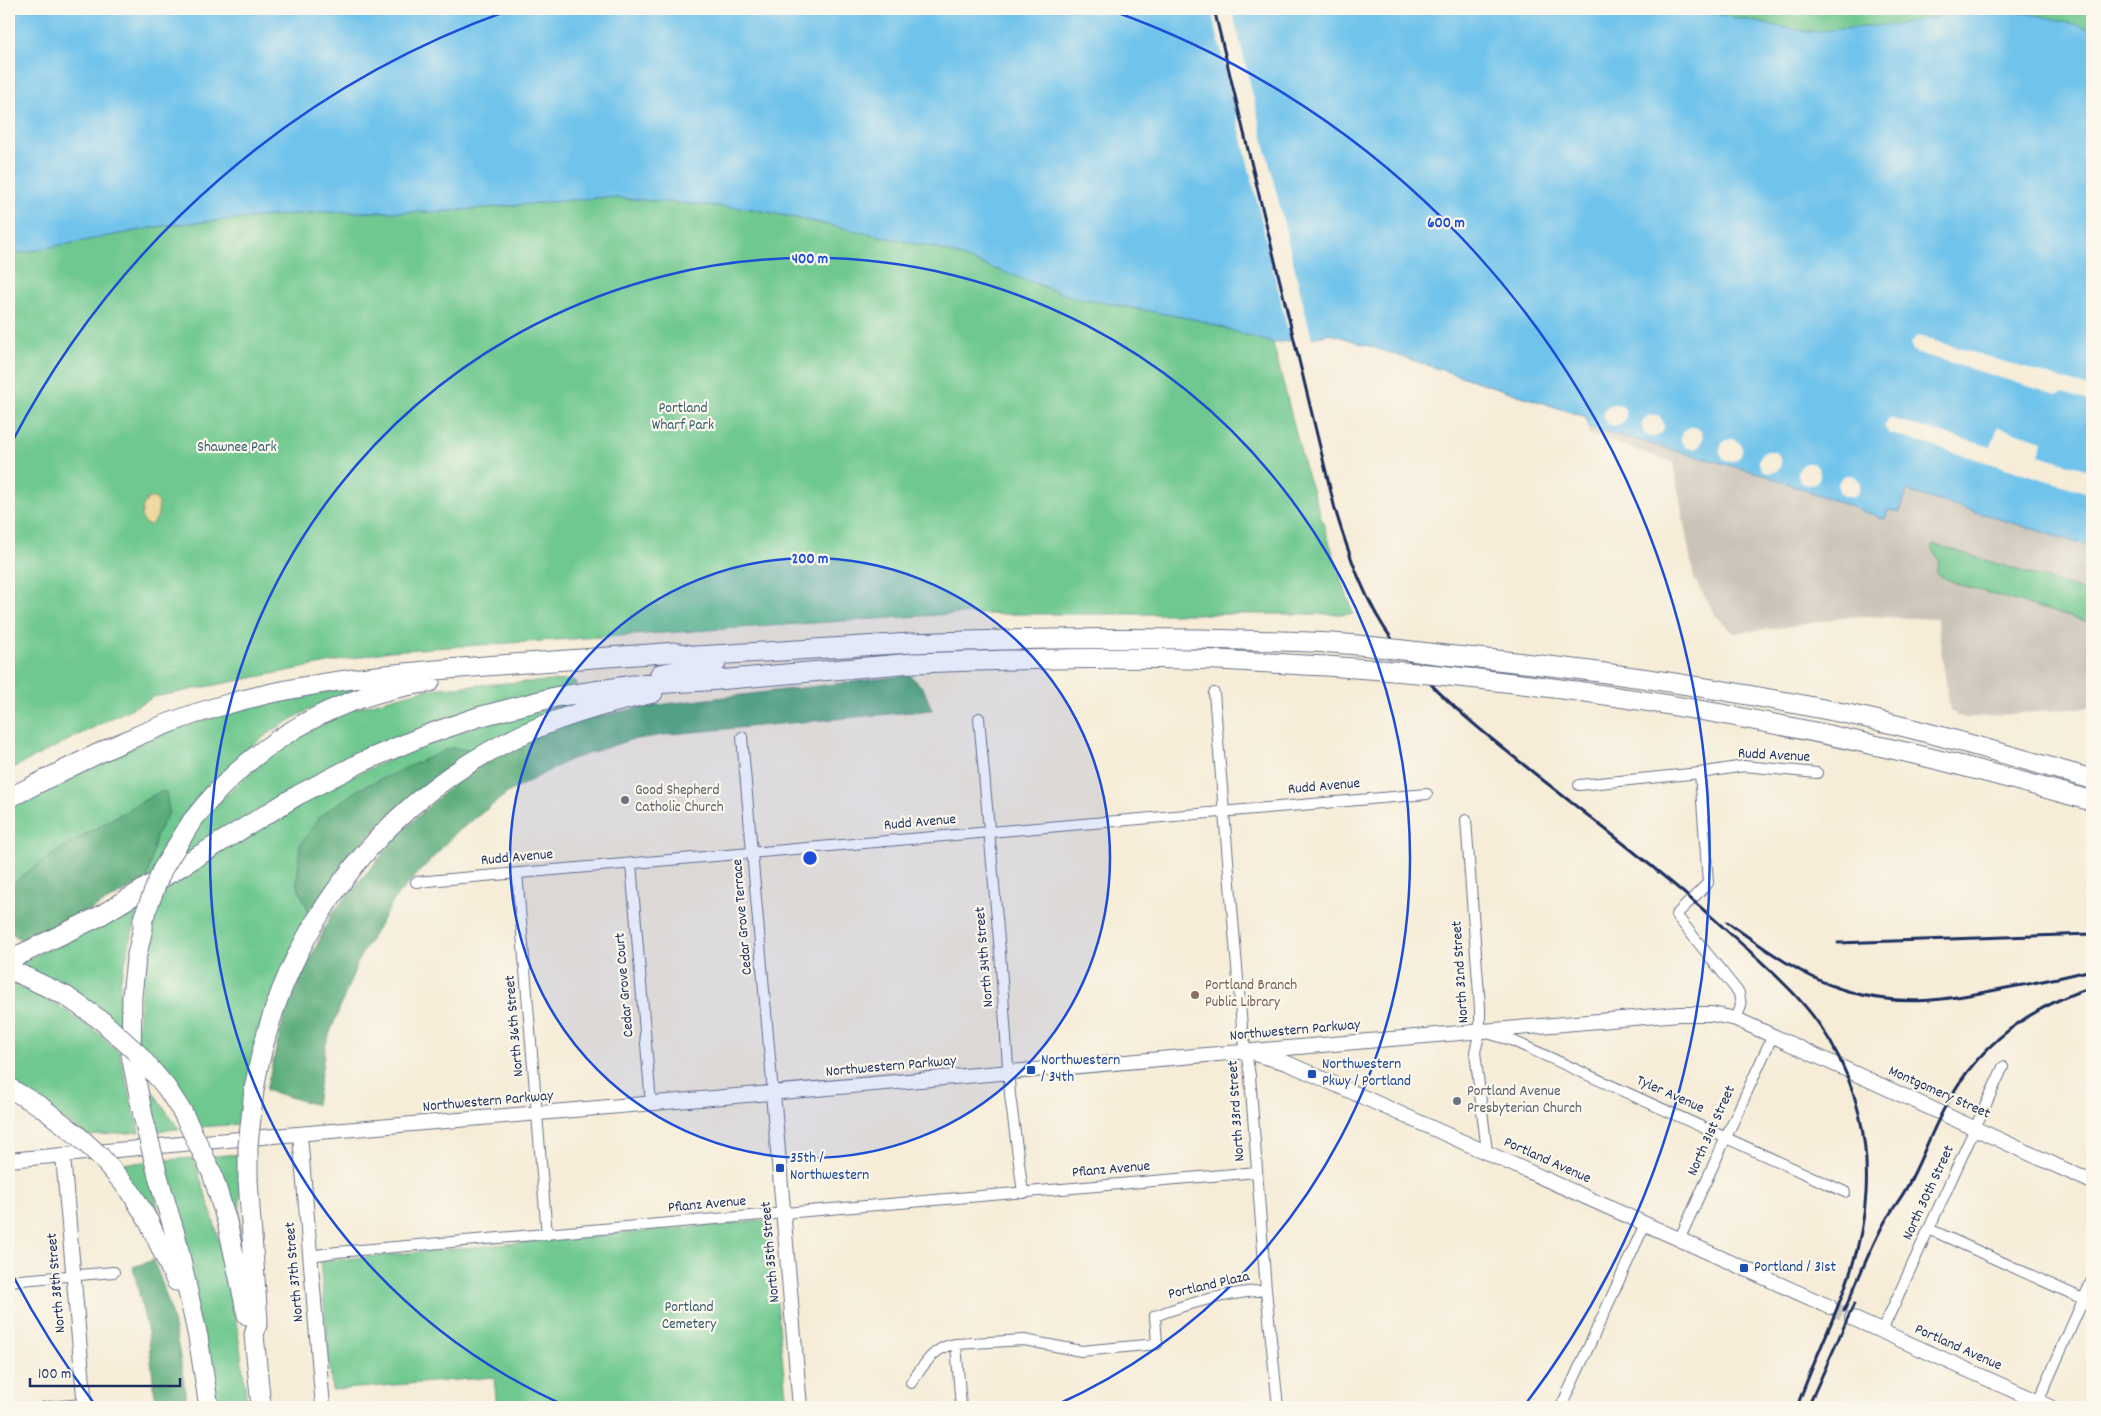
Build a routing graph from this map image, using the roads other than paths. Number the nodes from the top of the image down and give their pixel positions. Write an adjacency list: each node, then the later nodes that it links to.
1 (781, 650): 2 (highway); 9 (highway, bridge); 21 (highway)
2 (697, 656): 12 (highway); 54 (highway, bridge)
3 (706, 681): 13 (highway, bridge); 21 (highway); 58 (highway, bridge)
4 (1214, 694): 14 (street, North 33rd Street)
5 (980, 718): 16 (street, North 34th Street)
6 (742, 738): 17 (street, Cedar Grove Terrace)
7 (1700, 773): 8 (street, Rudd Avenue); 10 (street, Rudd Avenue); 22 (street)
8 (1818, 773)
9 (2092, 779)
10 (1579, 785)
11 (1427, 794): 14 (street, Rudd Avenue)
12 (9, 798)
13 (2092, 801)
14 (1224, 811): 16 (street, Rudd Avenue); 25 (street, North 33rd Street)
15 (1466, 820): 23 (street, North 32nd Street)
16 (990, 832): 17 (street, Rudd Avenue); 27 (street, North 34th Street)
17 (752, 852): 18 (street, Rudd Avenue); 29 (street, Cedar Grove Terrace)
18 (630, 864): 19 (street, Rudd Avenue); 30 (street, Cedar Grove Court)
19 (518, 873): 20 (street, Rudd Avenue); 31 (street, North 36th Street)
20 (416, 882)
21 (10, 963): 58 (highway, bridge)
22 (1736, 1019): 23 (street, Northwestern Parkway); 24 (street, Northwestern Parkway)
23 (1480, 1031): 25 (street, Northwestern Parkway); 34 (street, Tyler Avenue); 35 (street, North 32nd Street)
24 (1772, 1035): 32 (street, Montgomery Street); 34 (street, North 31st Street)
25 (1248, 1052): 27 (street, Northwestern Parkway); 35 (street, Portland Avenue); 38 (street, North 33rd Street)
26 (2003, 1067): 32 (street, North 30th Street)
27 (1008, 1072): 29 (street, Northwestern Parkway); 41 (street, North 34th Street)
28 (9, 1088): 54 (highway, bridge)
29 (773, 1093): 30 (street, Northwestern Parkway); 42 (street, North 35th Street)
30 (651, 1104): 31 (street, Northwestern Parkway)
31 (538, 1114): 33 (street, Northwestern Parkway); 45 (street, North 36th Street)
32 (1975, 1128): 39 (street, Montgomery Street); 44 (street, North 30th Street)
33 (300, 1135): 36 (street, Northwestern Parkway); 47 (street, North 37th Street)
34 (1725, 1136): 40 (street, Tyler Avenue); 46 (street, North 31st Street)
35 (1487, 1152): 43 (street, Portland Avenue)
36 (63, 1156): 37 (street, Northwestern Parkway); 49 (street, North 38th Street)
37 (9, 1160)
38 (1257, 1172): 41 (street, Pflanz Avenue); 52 (street, North 33rd Street)
39 (2092, 1182)
40 (1845, 1192)
41 (1023, 1193): 42 (street, Pflanz Avenue)
42 (784, 1213): 45 (street, Pflanz Avenue); 67 (street, North 35th Street)
43 (1645, 1224): 46 (street, Portland Avenue); 70 (street)
44 (1929, 1229): 53 (street); 57 (street, North 30th Street)
45 (547, 1235): 47 (street, Pflanz Avenue)
46 (1679, 1240): 55 (street, Portland Avenue)
47 (310, 1256): 66 (street, North 37th Street)
48 (114, 1272): 49 (street)
49 (73, 1276): 51 (street); 62 (street, North 38th Street)
50 (2092, 1280): 53 (street)
51 (9, 1282)
52 (1266, 1290): 59 (street, Portland Plaza); 69 (street, North 33rd Street)
53 (2088, 1302): 61 (street)
54 (190, 1306): 64 (highway)
55 (1830, 1307)
56 (1852, 1318): 57 (street, Portland Avenue)
57 (1882, 1331): 61 (street, Portland Avenue)
58 (254, 1335): 65 (highway)
59 (956, 1344): 60 (street); 68 (street)
60 (910, 1383)
61 (2044, 1405)
62 (85, 1406): 63 (street)
63 (45, 1407)
64 (209, 1407)
65 (260, 1407)
66 (324, 1407)
67 (800, 1407)
68 (962, 1407)
69 (1278, 1407)
70 (1561, 1407)

